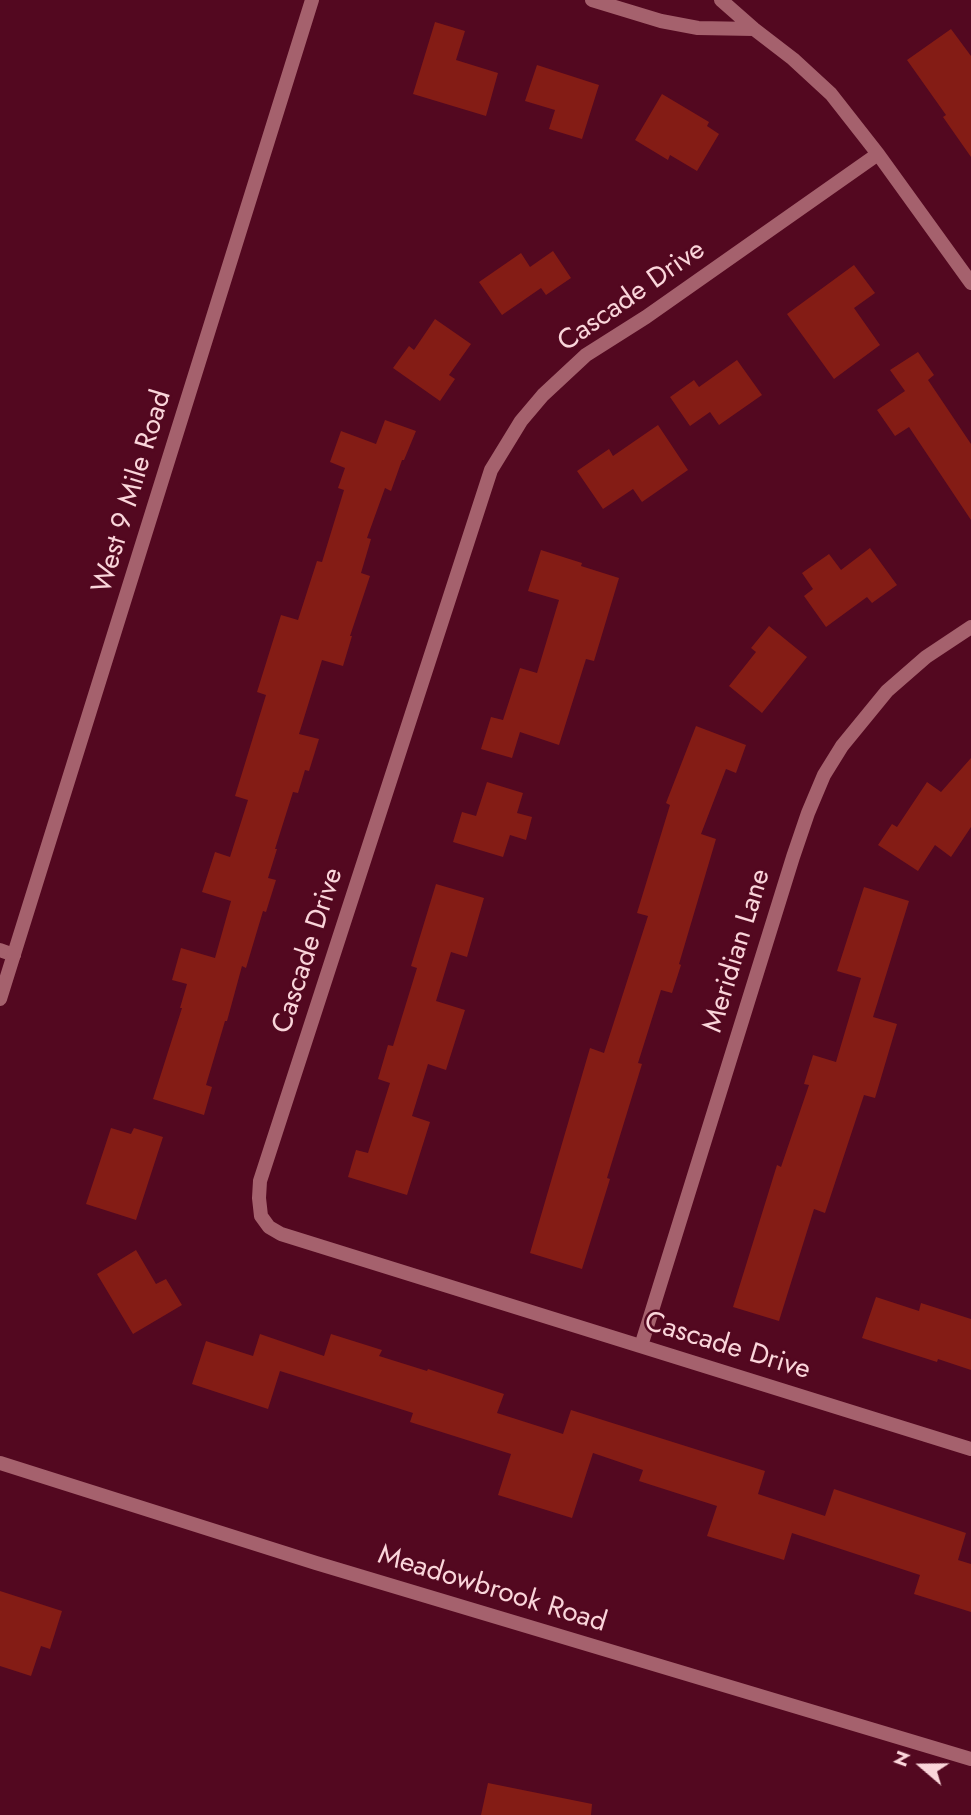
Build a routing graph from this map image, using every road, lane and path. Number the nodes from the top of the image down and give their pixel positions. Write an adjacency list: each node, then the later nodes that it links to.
1 (312, 0): 8 (street, West 9 Mile Road)
2 (592, 0): 4 (street)
3 (722, 0): 4 (street)
4 (754, 29): 5 (street)
5 (878, 154): 6 (street); 10 (street, Cascade Drive)
6 (971, 282)
7 (971, 627): 10 (street, Meridian Lane)
8 (7, 953): 9 (street, West 9 Mile Road)
9 (0, 999)
10 (641, 1346): 11 (street, Cascade Drive)
11 (971, 1449)
12 (0, 1463): 13 (street, Meadowbrook Road)
13 (971, 1759)

